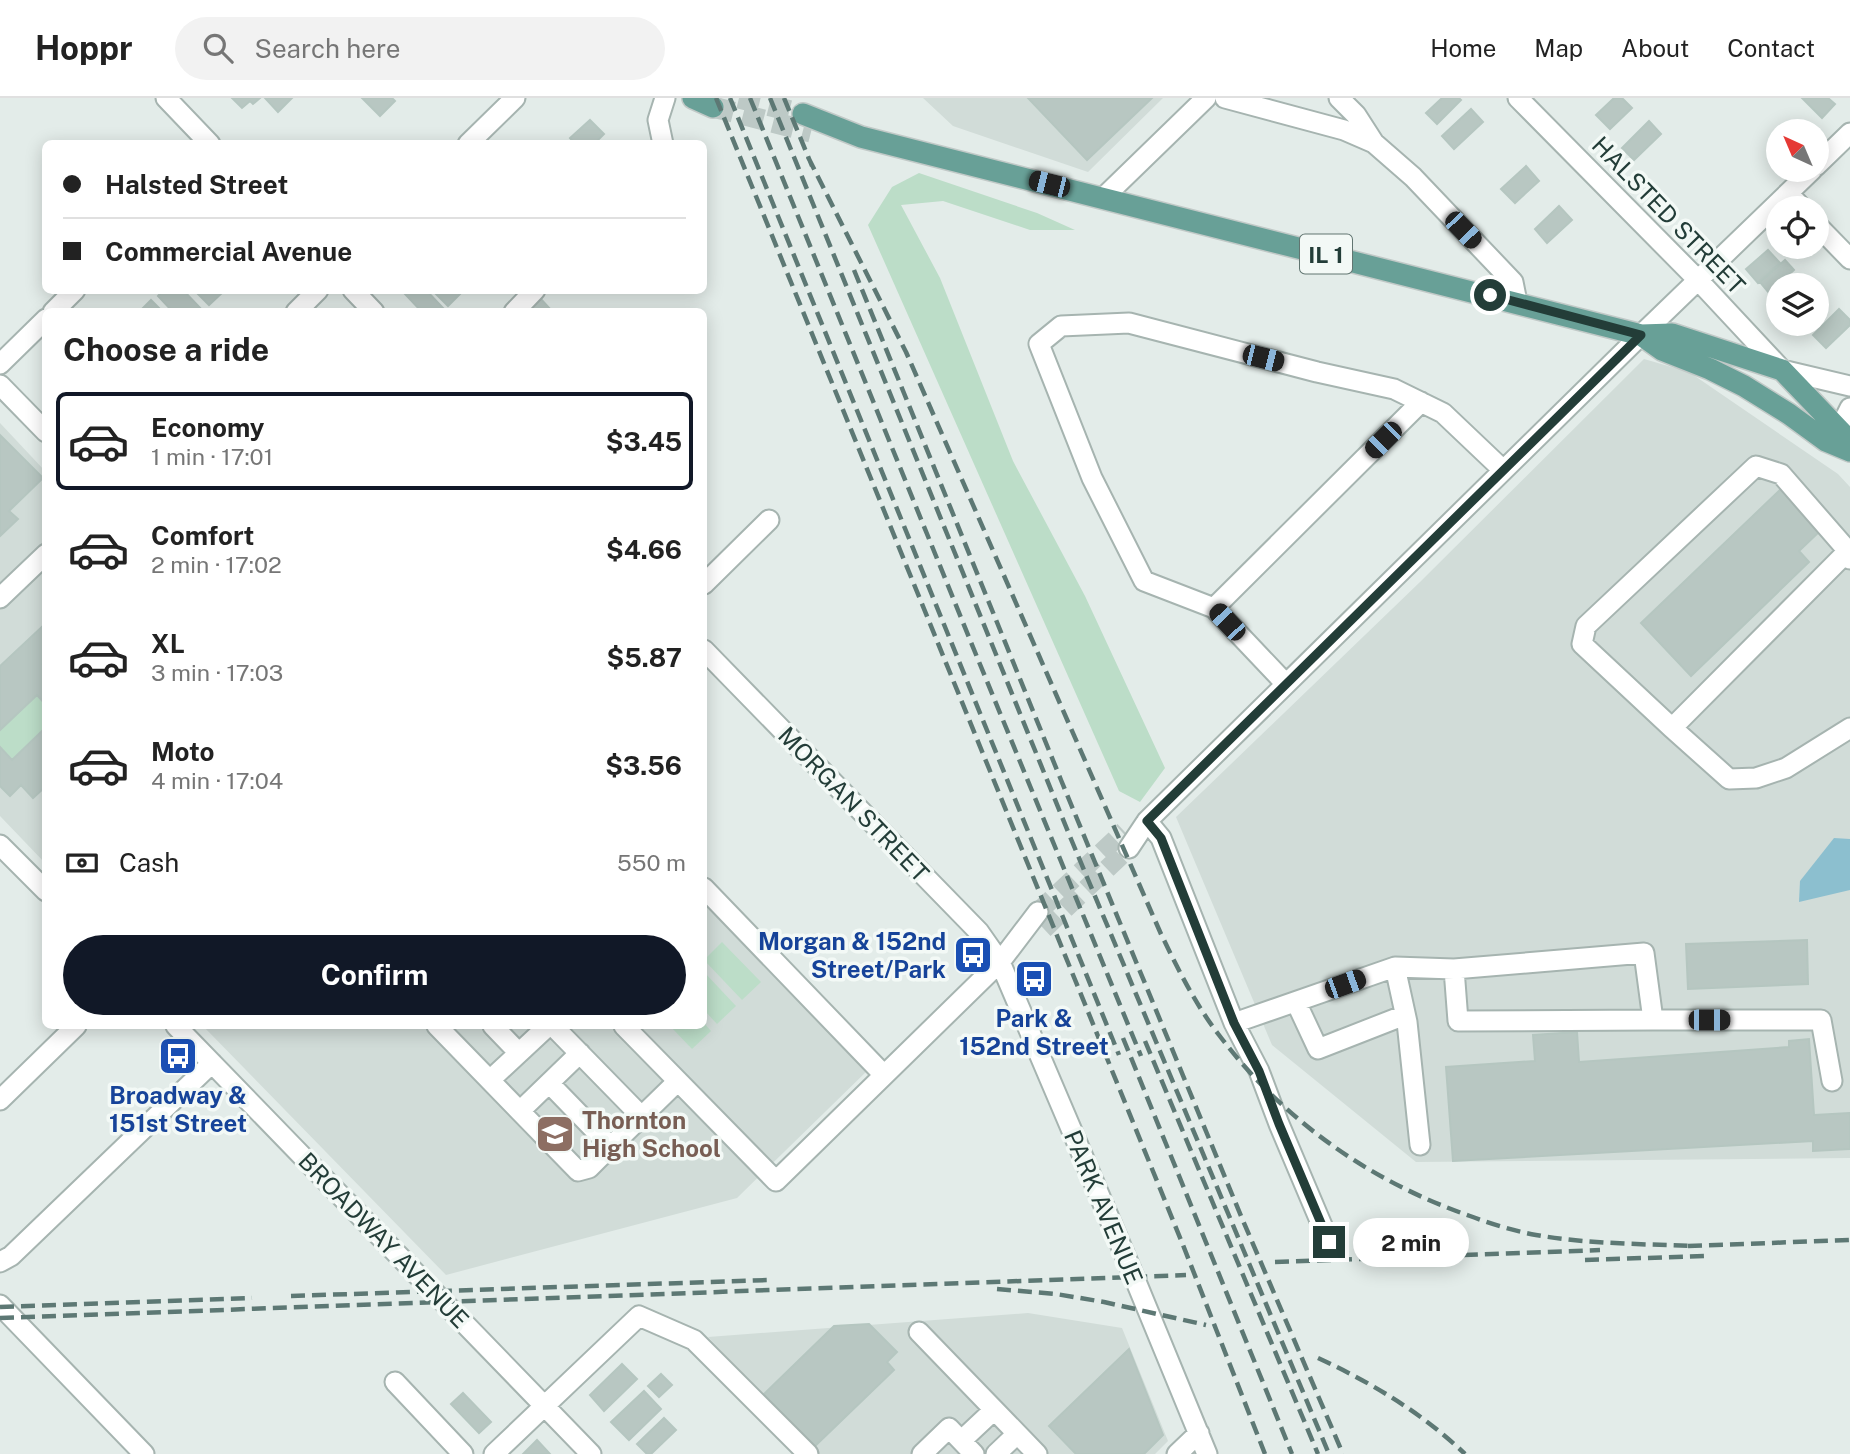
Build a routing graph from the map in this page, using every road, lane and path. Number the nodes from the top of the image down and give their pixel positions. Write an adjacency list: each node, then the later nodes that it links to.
1 (166, 98): 12 (street)
2 (515, 98): 13 (street)
3 (665, 98): 14 (street)
4 (693, 98): 9 (main road)
5 (1206, 98): 20 (street)
6 (1226, 98): 15 (street)
7 (1339, 98): 15 (street)
8 (1518, 98): 23 (street, HALSTED STREET)
9 (713, 107)
10 (807, 123): 20 (main road, HALSTED STREET / IL 1)
11 (1850, 133): 16 (street)
12 (206, 140)
13 (472, 140)
14 (662, 140)
15 (1374, 143): 28 (street)
16 (1829, 153)
17 (1799, 182): 18 (street)
18 (1788, 193): 19 (street); 23 (street)
19 (1791, 196)
20 (1103, 198): 28 (main road, HALSTED STREET / IL 1)
21 (1829, 237): 22 (street)
22 (1850, 259)
23 (1698, 280): 34 (street); 36 (street, HALSTED STREET)
24 (71, 294): 29 (street)
25 (314, 294): 30 (street)
26 (357, 294): 31 (street)
27 (531, 294): 32 (street)
28 (1517, 302): 34 (main road, HALSTED STREET / IL 1)
29 (57, 308)
30 (300, 308)
31 (370, 308)
32 (518, 308)
33 (42, 323): 35 (street)
34 (1641, 335): 36 (main road, HALSTED STREET / IL 1); 42 (main road, HALSTED STREET / IL 1); 43 (street)
35 (0, 364)
36 (1782, 370): 38 (street); 42 (main road, HALSTED STREET / IL 1)
37 (0, 385): 41 (street)
38 (1850, 386)
39 (1421, 402): 43 (street); 49 (street); 49 (street)
40 (1850, 408): 42 (street)
41 (42, 428)
42 (1849, 447)
43 (1503, 470): 51 (street)
44 (769, 520): 47 (street)
45 (1849, 555): 52 (street); 52 (street)
46 (42, 558): 48 (street)
47 (707, 581)
48 (0, 598)
49 (1214, 608): 51 (street)
50 (707, 653): 60 (street, MORGAN STREET)
51 (1286, 684): 54 (street)
52 (1672, 728): 53 (street)
53 (1850, 728)
54 (1147, 821): 55 (street); 66 (street)
55 (1127, 839)
56 (0, 845): 57 (street)
57 (42, 887)
58 (707, 891): 77 (street)
59 (1041, 921): 60 (street)
60 (1000, 962): 77 (street); 94 (street, PARK AVENUE)
61 (1395, 967): 62 (street); 63 (street); 64 (street)
62 (1454, 969): 65 (street); 65 (street)
63 (1296, 1002): 64 (street); 66 (street)
64 (1405, 1016): 85 (street)
65 (1653, 1020): 80 (street)
66 (1234, 1023): 87 (street)
67 (73, 1029): 82 (street)
68 (179, 1029): 76 (street, BROADWAY AVENUE)
69 (440, 1029): 78 (street)
70 (496, 1029): 74 (street)
71 (547, 1029): 74 (street)
72 (553, 1029): 75 (street)
73 (627, 1029): 79 (street)
74 (519, 1053): 78 (street)
75 (580, 1053): 81 (street); 84 (street)
76 (212, 1063): 88 (street); 92 (street, BROADWAY AVENUE)
77 (884, 1075): 79 (street)
78 (490, 1080): 83 (street)
79 (678, 1081): 84 (street)
80 (1832, 1081)
81 (549, 1083): 83 (street); 86 (street)
82 (4, 1088)
83 (520, 1111): 86 (street)
84 (642, 1117): 86 (street)
85 (1420, 1145)
86 (611, 1147)
87 (1329, 1242)
88 (0, 1262)
89 (0, 1305): 97 (street)
90 (919, 1332): 93 (street)
91 (395, 1382): 98 (street)
92 (544, 1405): 99 (street); 100 (street, BROADWAY AVENUE); 101 (street)
93 (994, 1410): 95 (street); 96 (street)
94 (1199, 1433): 105 (street); 106 (street, PARK AVENUE)
95 (1017, 1434): 103 (street); 104 (street)
96 (968, 1447): 102 (street)
97 (144, 1454)
98 (463, 1454)
99 (494, 1454)
100 (592, 1454)
101 (808, 1454)
102 (922, 1454)
103 (996, 1454)
104 (1037, 1454)
105 (1177, 1454)
106 (1207, 1454)

